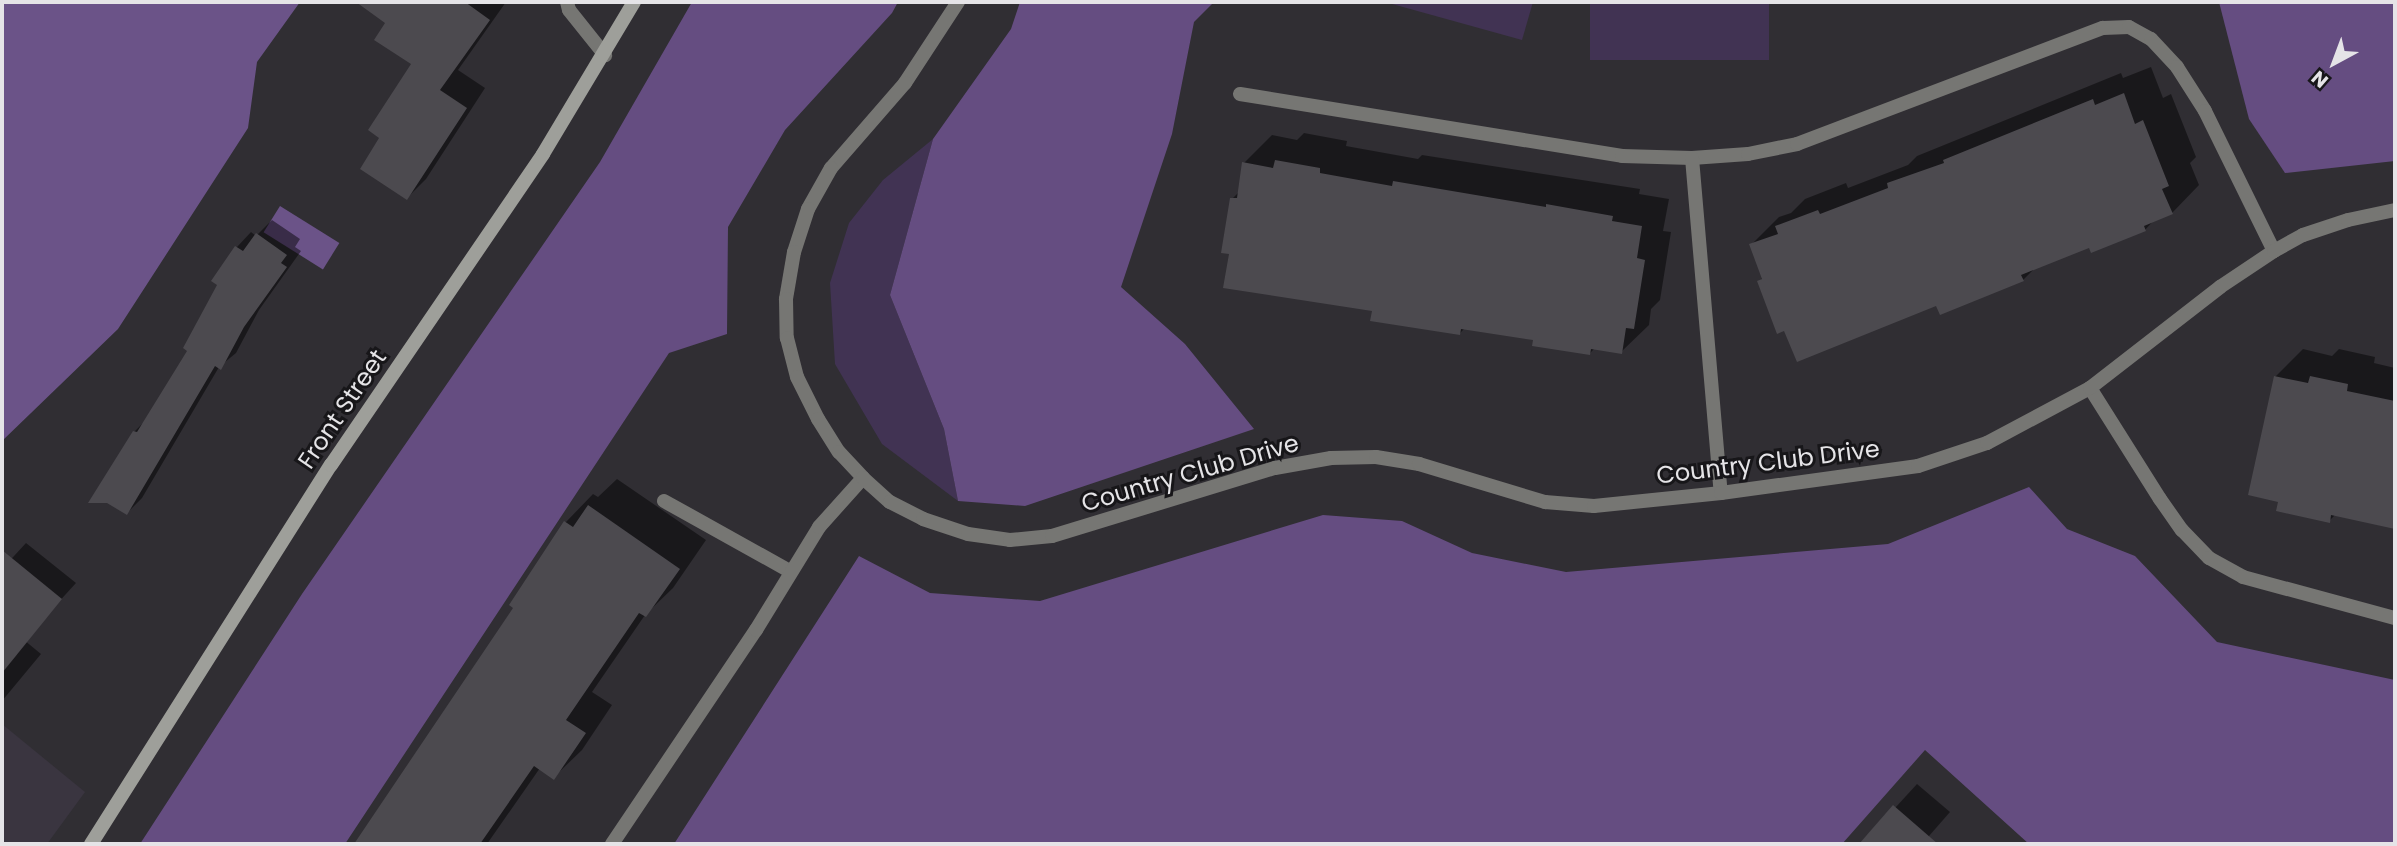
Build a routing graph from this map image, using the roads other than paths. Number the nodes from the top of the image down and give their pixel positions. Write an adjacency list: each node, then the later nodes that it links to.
1 (567, 2): 4 (street)
2 (634, 2): 4 (main road, Front Street)
3 (958, 2): 10 (street, Country Club Drive)
4 (605, 55): 15 (main road, Front Street)
5 (1240, 94): 6 (street)
6 (1692, 158): 8 (street); 11 (street)
7 (2395, 210): 8 (street, Country Club Drive)
8 (2274, 251): 9 (street, Country Club Drive)
9 (2090, 388): 11 (street, Country Club Drive); 14 (street)
10 (863, 478): 11 (street, Country Club Drive); 13 (street)
11 (1721, 493)
12 (664, 501): 13 (street)
13 (790, 571): 16 (street)
14 (2395, 618)
15 (91, 844)
16 (612, 844)

